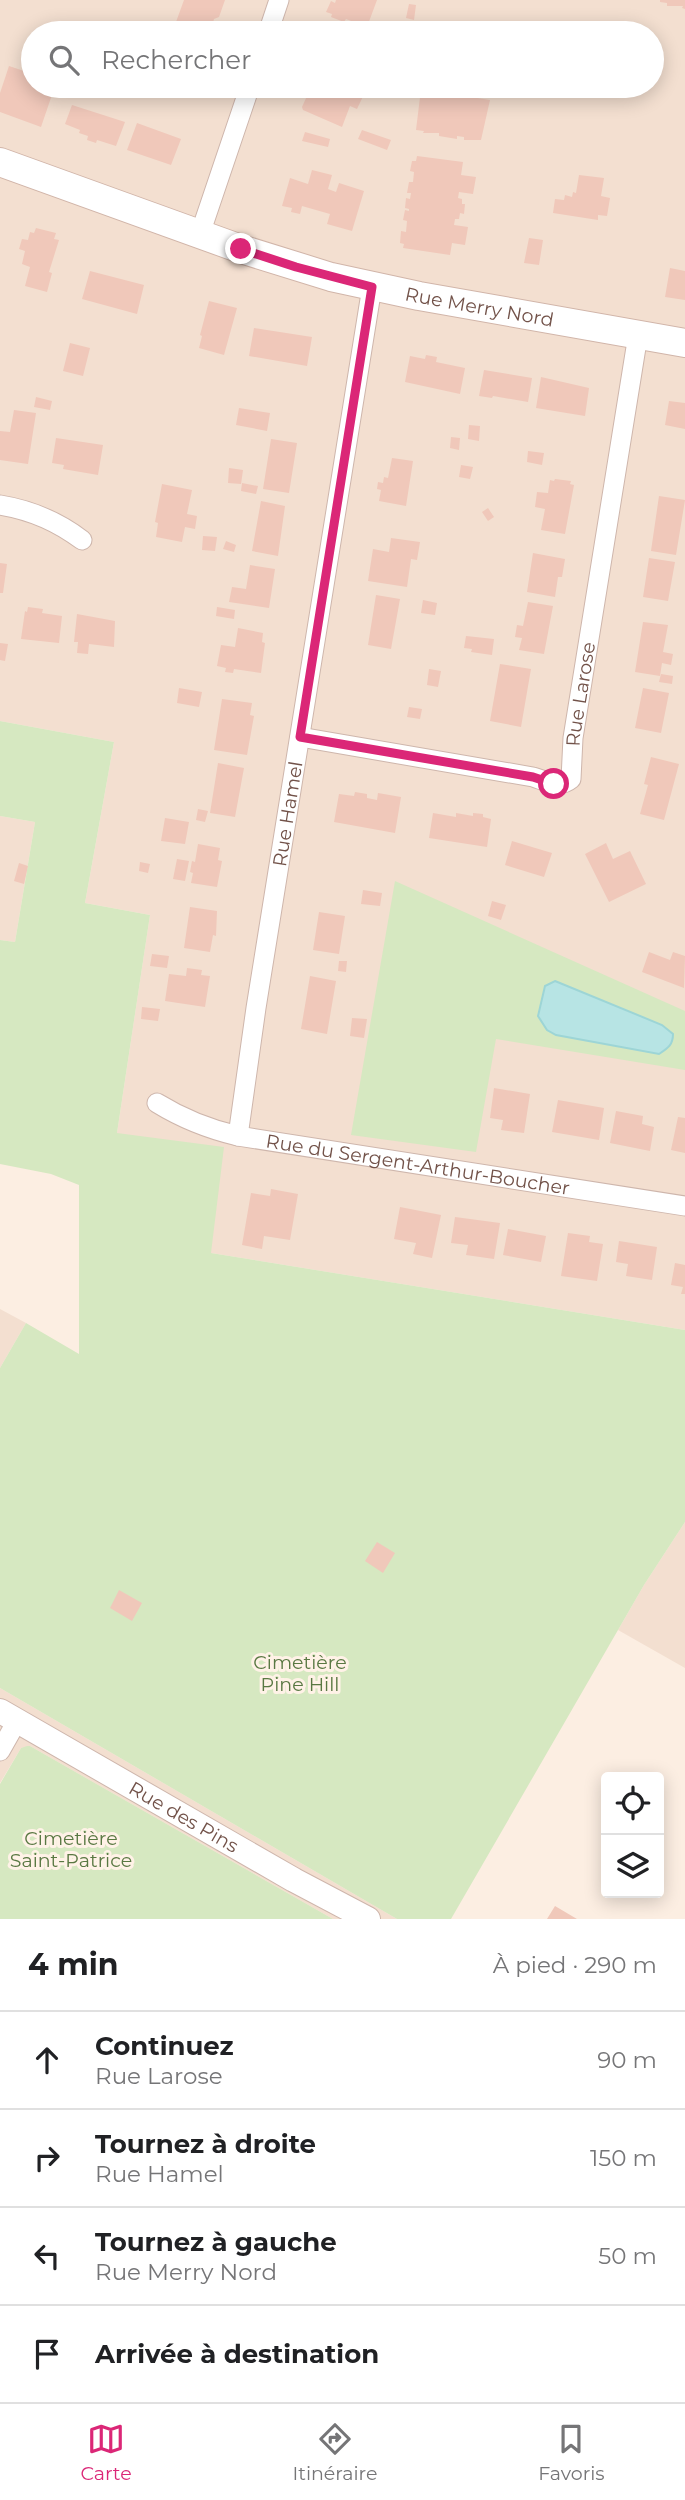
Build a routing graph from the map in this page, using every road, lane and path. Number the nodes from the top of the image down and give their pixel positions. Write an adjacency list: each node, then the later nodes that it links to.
1 (279, 0): 2 (street)
2 (272, 21)
3 (246, 98): 5 (street)
4 (0, 162): 5 (main road, Rue Merry Nord)
5 (200, 234): 6 (main road, Rue Merry Nord)
6 (372, 287): 7 (main road, Rue Merry Nord); 11 (street, Rue Hamel)
7 (638, 335): 8 (main road, Rue Merry Nord); 11 (street, Rue Larose)
8 (685, 343)
9 (0, 505): 10 (street)
10 (82, 540)
11 (300, 737): 13 (street, Rue Hamel)
12 (157, 1103): 13 (street, Rue du Sergent-Arthur-Boucher)
13 (238, 1136): 14 (street, Rue du Sergent-Arthur-Boucher)
14 (685, 1206)
15 (9, 1716): 16 (street); 17 (street, Rue des Pins)
16 (0, 1751)
17 (368, 1919)

